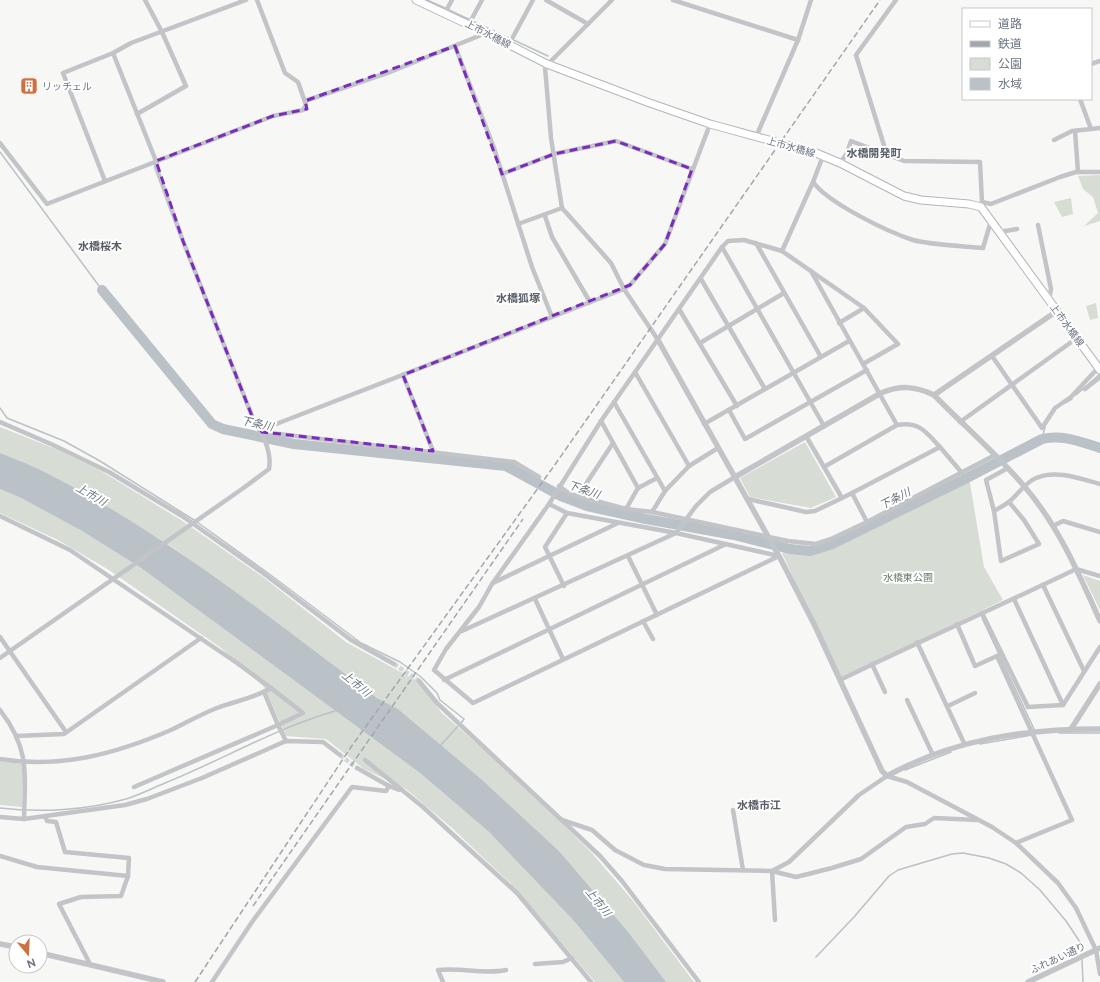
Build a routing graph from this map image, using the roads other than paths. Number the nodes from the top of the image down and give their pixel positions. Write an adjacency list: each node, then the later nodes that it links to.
1 (145, 0): 17 (street)
2 (246, 0): 17 (street)
3 (257, 0): 25 (street)
4 (416, 0): 13 (main road, 上市水橋線)
5 (452, 0): 14 (street)
6 (482, 0): 15 (street)
7 (532, 0): 19 (street)
8 (546, 0): 16 (street)
9 (612, 0): 16 (street)
10 (673, 0): 20 (street)
11 (811, 0): 20 (street)
12 (896, 0): 35 (street)
13 (430, 2): 14 (main road, 上市水橋線)
14 (445, 13): 15 (main road, 上市水橋線)
15 (469, 24): 18 (main road, 上市水橋線)
16 (588, 24): 23 (street)
17 (162, 32): 22 (street); 26 (street)
18 (486, 33): 21 (street); 23 (main road, 上市水橋線)
19 (513, 37)
20 (798, 40): 31 (street)
21 (455, 46): 25 (street); 42 (street)
22 (113, 53): 26 (street); 43 (street)
23 (547, 64): 27 (main road, 上市水橋線); 34 (street)
24 (1080, 100): 29 (street)
25 (305, 101): 37 (street)
26 (137, 114): 37 (street)
27 (710, 124): 31 (main road, 上市水橋線); 39 (street)
28 (1100, 128): 29 (street)
29 (1091, 129): 30 (street)
30 (1075, 131): 32 (street); 40 (street)
31 (756, 137): 36 (main road, 上市水橋線)
32 (1054, 140)
33 (0, 143): 43 (street)
34 (554, 154): 39 (street); 42 (street); 46 (street)
35 (887, 155): 38 (street); 45 (street)
36 (823, 156): 38 (main road, 上市水橋線); 44 (street)
37 (156, 161): 43 (street); 97 (street)
38 (840, 163): 45 (main road, 上市水橋線)
39 (692, 169): 58 (street)
40 (1078, 172): 41 (street); 45 (street)
41 (1100, 172)
42 (502, 174): 49 (street)
43 (105, 181)
44 (813, 182): 48 (street); 55 (street)
45 (982, 205): 48 (main road, 上市水橋線)
46 (562, 208): 47 (street); 58 (street)
47 (545, 216): 49 (street); 61 (street)
48 (991, 221): 52 (main road, 上市水橋線)
49 (518, 224): 66 (street)
50 (1038, 225): 60 (street)
51 (1017, 229): 52 (street)
52 (999, 232): 60 (main road, 上市水橋線)
53 (756, 242): 54 (street); 55 (street); 59 (street)
54 (722, 247): 57 (street); 64 (street)
55 (782, 251): 56 (street)
56 (810, 270): 62 (street); 67 (street)
57 (701, 279): 63 (street); 68 (street)
58 (624, 289): 61 (street); 70 (street)
59 (784, 293): 64 (street); 74 (street)
60 (1049, 301): 65 (main road, 上市水橋線)
61 (590, 302): 66 (street)
62 (864, 308): 67 (street); 75 (street)
63 (679, 309): 70 (street); 72 (street)
64 (757, 309): 68 (street); 79 (street)
65 (1057, 311): 69 (main road, 上市水橋線); 73 (street)
66 (552, 317): 80 (street)
67 (839, 323): 71 (street)
68 (728, 326): 72 (street); 83 (street)
69 (1077, 338): 76 (main road, 上市水橋線); 82 (street)
70 (658, 340): 78 (street); 94 (street)
71 (849, 341): 74 (street); 75 (street)
72 (700, 343): 89 (street)
73 (992, 356): 82 (street); 86 (street)
74 (821, 357): 79 (street)
75 (863, 364): 77 (street)
76 (1099, 369): 82 (street)
77 (867, 370): 85 (street); 88 (street)
78 (635, 372): 87 (street); 104 (street)
79 (793, 373): 83 (street); 88 (street)
80 (403, 375): 97 (street); 102 (street)
81 (1100, 377): 84 (street)
82 (1012, 385): 93 (street)
83 (765, 389): 89 (street)
84 (1085, 389)
85 (881, 393): 86 (street); 95 (street); 96 (street)
86 (934, 394): 93 (street)
87 (614, 402): 91 (street); 110 (street)
88 (810, 403): 90 (street); 96 (street)
89 (737, 406): 90 (street)
90 (729, 410): 94 (street)
91 (600, 421): 99 (street); 113 (street)
92 (0, 422): 130 (street)
93 (960, 422): 103 (street)
94 (704, 424): 101 (street)
95 (897, 425): 100 (street); 105 (street)
96 (824, 426): 98 (street)
97 (262, 432): 102 (street); 130 (street)
98 (806, 436): 105 (street); 109 (street)
99 (613, 443): 114 (street); 117 (street)
100 (940, 447): 107 (street); 116 (street)
101 (718, 448): 104 (street); 109 (street)
102 (433, 451): 108 (street)
103 (997, 457): 106 (street); 107 (street)
104 (689, 466): 115 (street)
105 (824, 467): 118 (street)
106 (1007, 467): 112 (street); 123 (street)
107 (962, 473): 128 (street)
108 (539, 477)
109 (735, 477): 119 (street); 127 (street)
110 (657, 478): 114 (street); 115 (street)
111 (1100, 484): 112 (street)
112 (1025, 487): 121 (street); 131 (street)
113 (558, 488): 117 (street); 120 (street)
114 (638, 488): 122 (street)
115 (665, 491): 124 (street)
116 (852, 493): 118 (street); 128 (street)
117 (578, 496): 122 (street)
118 (842, 498): 119 (street)
119 (748, 499): 134 (street)
120 (550, 502): 125 (street); 142 (street)
121 (1009, 502): 123 (street); 123 (street)
122 (626, 509): 124 (street)
123 (994, 511)
124 (652, 512): 127 (street)
125 (567, 513): 129 (street); 137 (street)
126 (0, 516): 141 (street)
127 (686, 521): 132 (street); 134 (street)
128 (867, 522): 134 (street)
129 (618, 523): 132 (street); 137 (street)
130 (192, 524): 141 (street); 164 (street)
131 (1053, 526): 133 (street); 139 (street)
132 (677, 532): 135 (street); 138 (street)
133 (1100, 532)
134 (770, 538): 136 (street)
135 (726, 544): 136 (street); 143 (street)
136 (778, 554): 149 (street); 168 (street)
137 (549, 556): 142 (street); 145 (street)
138 (628, 556): 143 (street); 145 (street)
139 (1076, 569): 140 (street); 144 (street); 151 (street)
140 (1100, 576)
141 (115, 577): 156 (street); 160 (street)
142 (492, 584): 154 (street)
143 (642, 585): 149 (street); 153 (street)
144 (1043, 585): 147 (street); 166 (street)
145 (564, 586): 146 (street)
146 (535, 599): 153 (street); 154 (street)
147 (1014, 599): 148 (street); 176 (street)
148 (982, 613): 152 (street); 161 (street)
149 (657, 614): 150 (street)
150 (643, 621): 157 (street); 163 (street)
151 (1100, 621)
152 (956, 624): 158 (street); 161 (street)
153 (550, 630): 163 (street); 167 (street)
154 (460, 632): 167 (street)
155 (0, 637): 160 (street)
156 (201, 638): 171 (street); 183 (street)
157 (653, 639)
158 (918, 642): 165 (street); 177 (street)
159 (1100, 647): 166 (street)
160 (9, 651): 162 (street); 183 (street)
161 (999, 655): 176 (street); 182 (street)
162 (0, 658)
163 (563, 659): 167 (street)
164 (394, 664)
165 (872, 664): 168 (street); 173 (street)
166 (1084, 671): 176 (street)
167 (444, 680)
168 (840, 680): 193 (street)
169 (419, 681): 201 (street)
170 (1100, 684): 180 (street)
171 (271, 688): 172 (street); 179 (street)
172 (264, 692): 179 (street); 191 (street)
173 (885, 692)
174 (975, 693): 177 (street)
175 (907, 700): 188 (street)
176 (1063, 705)
177 (948, 706): 186 (street)
178 (0, 710): 184 (street)
179 (278, 725): 185 (street); 195 (street)
180 (1070, 729): 181 (street); 182 (street)
181 (1100, 729)
182 (1032, 731): 186 (street); 203 (street)
183 (66, 732): 184 (street)
184 (16, 736): 191 (street)
185 (286, 741): 187 (street); 198 (street)
186 (964, 743): 188 (street)
187 (340, 755)
188 (933, 755): 193 (street)
189 (0, 759): 191 (street)
190 (365, 760): 196 (street)
191 (25, 763): 200 (street)
192 (357, 768): 194 (street)
193 (887, 776): 202 (street); 206 (street)
194 (389, 786): 196 (street); 217 (street)
195 (134, 787)
196 (403, 791): 211 (street)
197 (733, 810): 205 (street)
198 (45, 816): 200 (street); 207 (street)
199 (0, 817): 200 (street)
200 (24, 819)
201 (562, 820): 205 (street); 220 (street)
202 (979, 820): 203 (street); 206 (street)
203 (1016, 843): 209 (street)
204 (0, 856): 207 (street)
205 (743, 870): 206 (street)
206 (772, 871): 208 (street)
207 (128, 876): 212 (street)
208 (775, 920)
209 (1098, 949): 215 (street); 221 (street, ふれあい通り)
210 (48, 955): 212 (street)
211 (572, 958): 213 (street); 219 (street)
212 (90, 964): 216 (street)
213 (535, 964)
214 (506, 970): 218 (street)
215 (1100, 974)
216 (163, 982)
217 (212, 982)
218 (443, 982)
219 (591, 982)
220 (699, 982)
221 (1028, 982)

